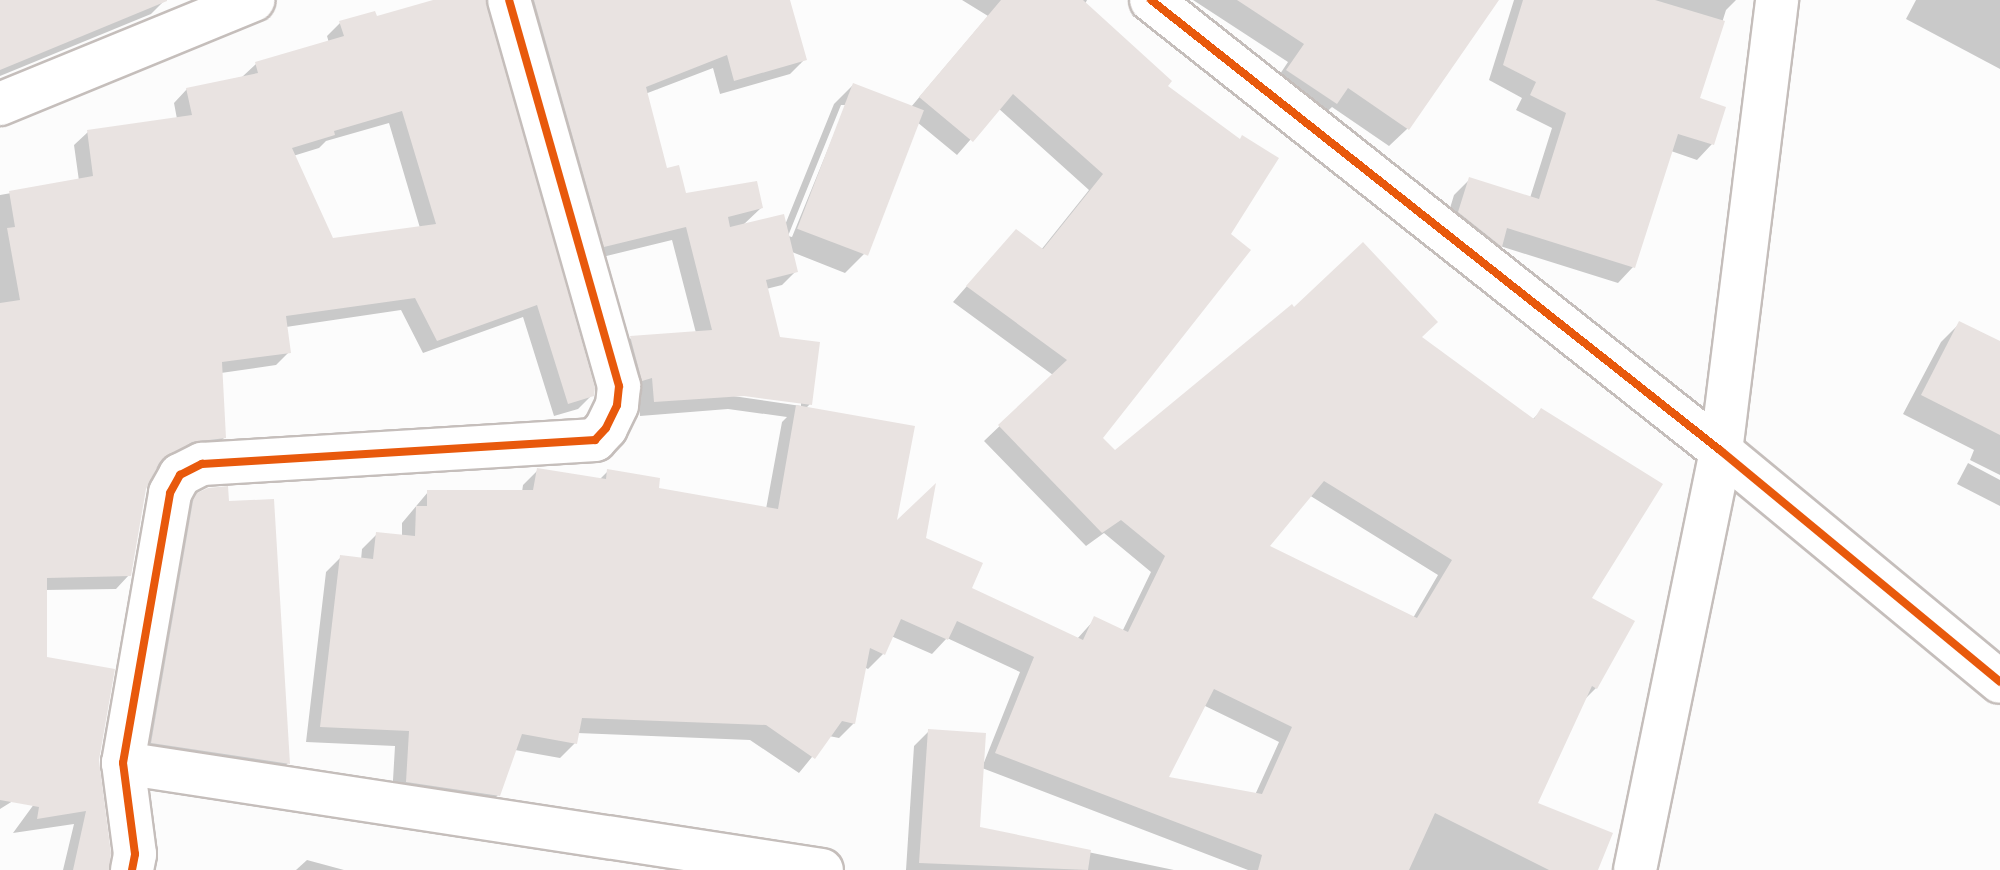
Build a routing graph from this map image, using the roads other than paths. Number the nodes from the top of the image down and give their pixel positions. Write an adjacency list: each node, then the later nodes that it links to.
1 (254, 0): 5 (street)
2 (509, 0): 8 (street)
3 (1151, 0): 6 (street)
4 (1777, 0): 6 (street)
5 (0, 104)
6 (1721, 451): 7 (street); 11 (street)
7 (2000, 682)
8 (123, 763): 9 (street); 10 (street)
9 (132, 870)
10 (822, 870)
11 (1635, 870)

